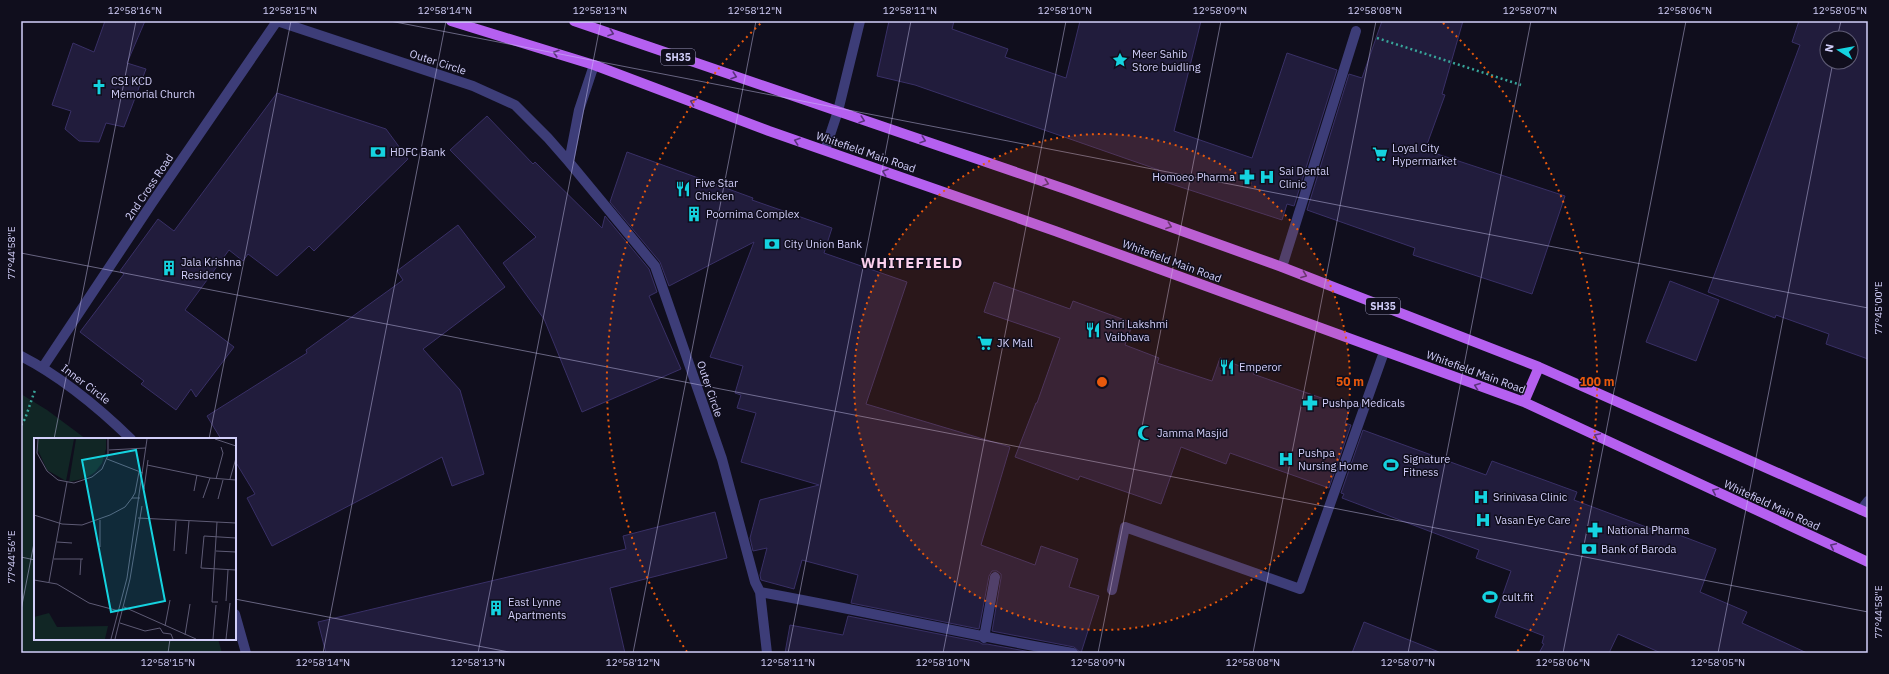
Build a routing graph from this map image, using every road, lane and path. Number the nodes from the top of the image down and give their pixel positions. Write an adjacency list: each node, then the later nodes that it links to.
1 (277, 21): 10 (street, Outer Circle); 14 (street, 2nd Cross Road)
2 (451, 21): 6 (main road, Whitefield Main Road, one-way to 2)
3 (574, 21): 8 (main road, SH35, one-way to 8)
4 (860, 21): 8 (street)
5 (1356, 31): 7 (path); 11 (street)
6 (594, 65): 9 (main road, Whitefield Main Road, one-way to 6); 10 (street)
7 (1522, 85)
8 (838, 111): 9 (street); 11 (main road, SH35, one-way to 11)
9 (825, 150): 12 (main road, Whitefield Main Road, one-way to 9)
10 (568, 162): 24 (street, Outer Circle)
11 (1282, 267): 15 (main road, SH35, one-way to 15)
12 (1384, 352): 16 (main road, Whitefield Main Road, one-way to 12); 23 (street)
13 (21, 356): 14 (street, Inner Circle)
14 (43, 367): 17 (path); 18 (street, Inner Circle)
15 (1539, 367): 16 (main road); 20 (main road, SH35)
16 (1524, 402): 21 (main road, Whitefield Main Road, one-way to 16)
17 (21, 426)
18 (130, 438)
19 (1868, 501): 20 (street)
20 (1865, 512)
21 (1868, 562)
22 (995, 577): 26 (street)
23 (1112, 590)
24 (760, 592): 26 (street); 28 (street, Outer Circle)
25 (236, 618): 27 (street)
26 (984, 638): 29 (street)
27 (246, 653)
28 (767, 653)
29 (1073, 653)

